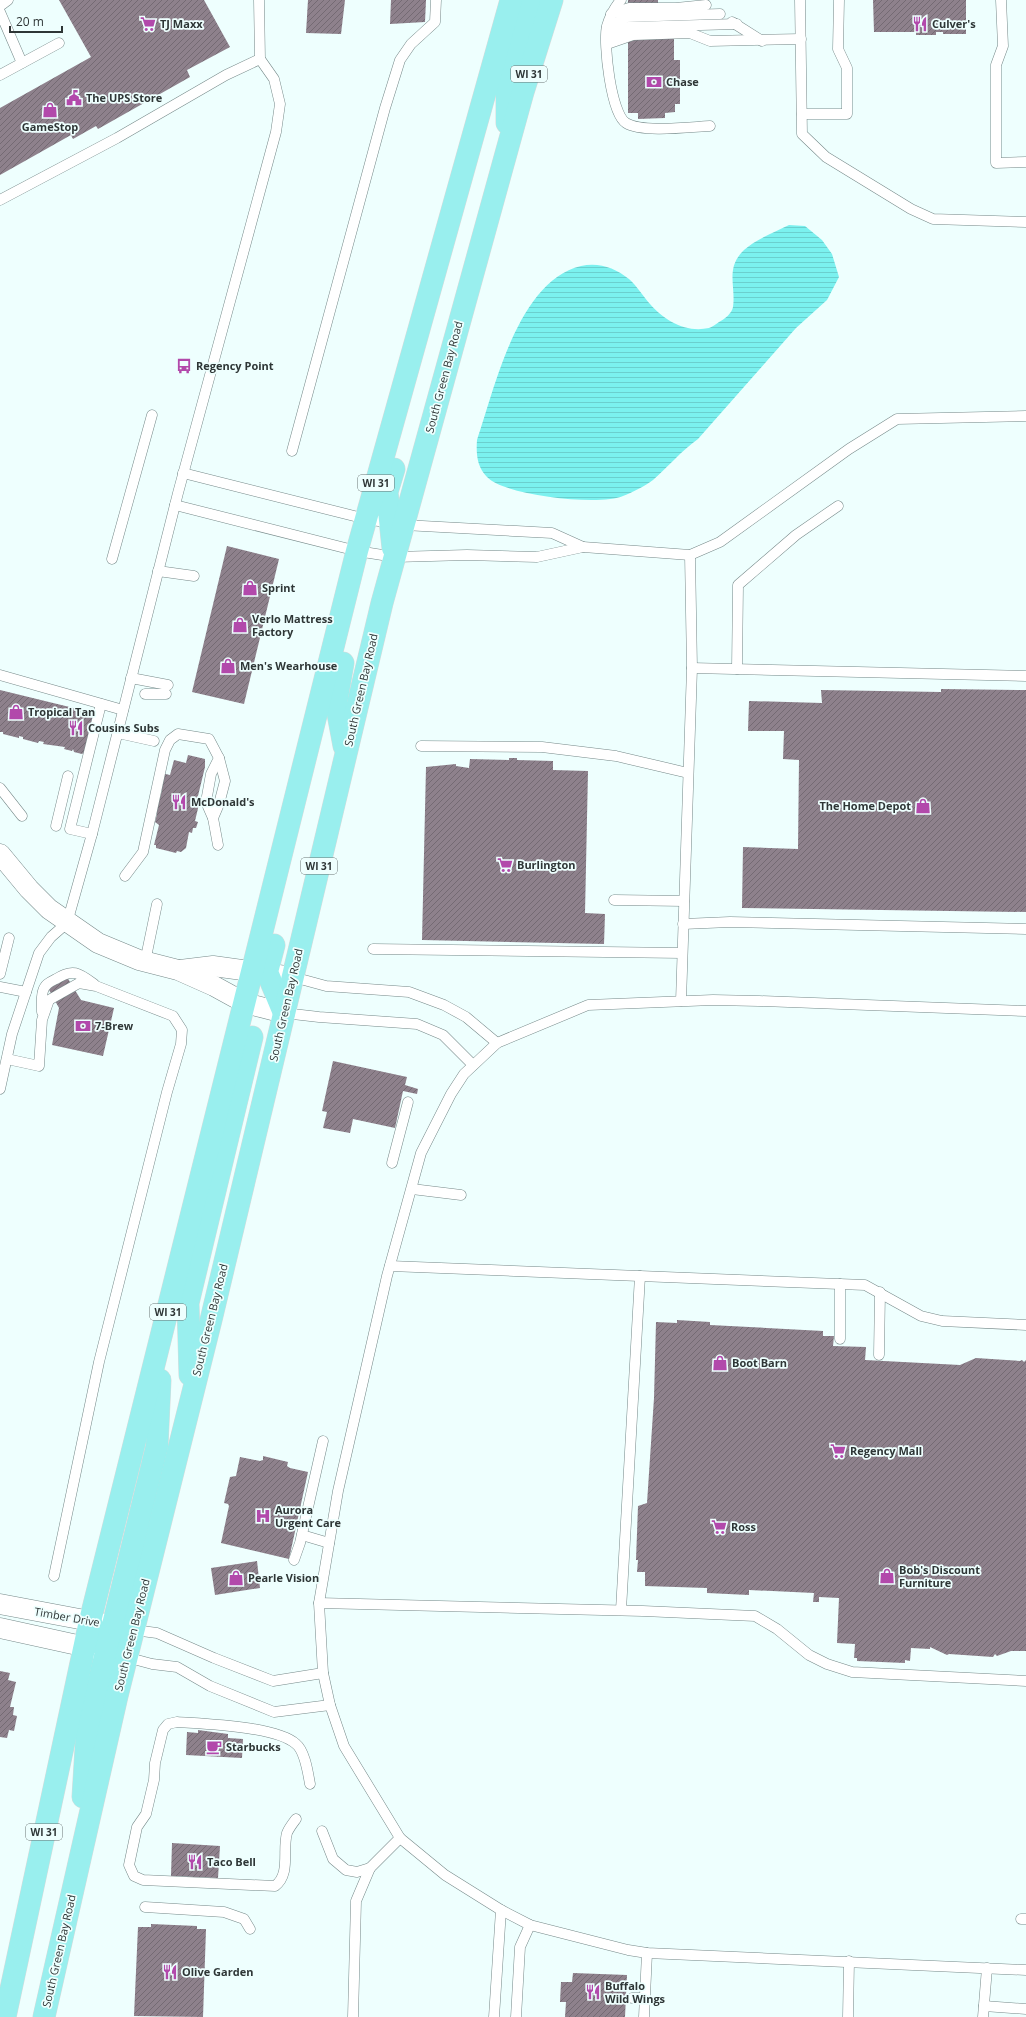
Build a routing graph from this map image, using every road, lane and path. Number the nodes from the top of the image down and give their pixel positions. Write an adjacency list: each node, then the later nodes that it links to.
1 (8, 0): 13 (lane)
2 (259, 0): 22 (lane)
3 (436, 0): 34 (lane)
4 (511, 0): 31 (main road, WI 31)
5 (532, 0): 27 (main road)
6 (552, 0): 27 (main road, South Green Bay Road / WI 31)
7 (621, 0): 15 (lane)
8 (688, 0): 12 (lane)
9 (800, 0): 19 (lane)
10 (839, 0): 25 (lane)
11 (1001, 0): 28 (lane)
12 (706, 5): 15 (lane); 16 (lane)
13 (0, 6)
14 (0, 12): 23 (lane)
15 (611, 14): 18 (lane)
16 (720, 14): 17 (lane); 18 (lane)
17 (737, 24): 18 (lane); 20 (lane)
18 (607, 36): 20 (lane); 26 (lane)
19 (801, 39): 20 (lane); 25 (lane)
20 (762, 40)
21 (59, 43): 23 (lane)
22 (260, 59): 29 (lane); 35 (lane)
23 (22, 63): 24 (lane)
24 (0, 74)
25 (802, 114): 30 (lane)
26 (710, 126)
27 (508, 148): 39 (main road, South Green Bay Road / WI 31)
28 (1026, 162)
29 (0, 200)
30 (1026, 222)
31 (435, 273): 38 (main road, WI 31); 39 (main road)
32 (152, 415): 44 (lane)
33 (1026, 416): 42 (lane)
34 (292, 451)
35 (183, 473): 36 (lane); 38 (lane)
36 (175, 505): 41 (lane); 45 (lane)
37 (838, 506): 48 (lane)
38 (366, 518): 39 (lane); 41 (main road)
39 (397, 524): 40 (lane); 43 (main road, South Green Bay Road / WI 31)
40 (583, 547): 42 (lane); 43 (lane)
41 (363, 552): 43 (lane); 58 (main road); 81 (main road)
42 (690, 555): 47 (lane)
43 (395, 557): 58 (main road, South Green Bay Road / WI 31)
44 (112, 559)
45 (158, 571): 46 (lane); 51 (lane)
46 (194, 576)
47 (692, 668): 48 (lane); 60 (lane)
48 (737, 669): 50 (lane)
49 (0, 675): 53 (lane)
50 (1026, 676)
51 (131, 678): 52 (lane); 54 (lane)
52 (145, 694)
53 (101, 704): 54 (lane); 66 (lane)
54 (123, 710): 55 (lane)
55 (118, 733): 56 (lane); 66 (lane)
56 (154, 741)
57 (421, 746): 60 (lane)
58 (346, 755): 83 (main road, South Green Bay Road / WI 31)
59 (219, 758): 64 (lane); 64 (lane); 69 (lane)
60 (688, 773): 71 (lane)
61 (68, 776): 65 (lane)
62 (0, 788): 63 (lane)
63 (22, 816)
64 (213, 818): 67 (lane)
65 (56, 826)
66 (92, 834): 73 (lane)
67 (218, 845)
68 (0, 854): 73 (street)
69 (125, 876)
70 (614, 900): 71 (lane)
71 (684, 902): 74 (lane)
72 (157, 904): 79 (lane)
73 (67, 923): 79 (street); 86 (lane)
74 (683, 924): 75 (lane); 78 (lane)
75 (1026, 930)
76 (9, 938): 82 (lane)
77 (372, 949): 78 (lane)
78 (682, 953): 87 (lane)
79 (145, 962): 80 (street)
80 (178, 970): 81 (street); 88 (street)
81 (260, 971): 83 (street); 88 (main road); 90 (main road)
82 (0, 974)
83 (293, 977): 90 (main road, South Green Bay Road / WI 31); 92 (lane)
84 (96, 986): 91 (lane); 91 (lane); 113 (lane)
85 (0, 987): 86 (lane)
86 (26, 992): 93 (lane)
87 (681, 1001): 89 (lane); 92 (lane)
88 (250, 1004): 90 (street); 105 (main road, WI 31); 108 (main road)
89 (1026, 1011)
90 (284, 1013): 94 (lane); 108 (main road, South Green Bay Road / WI 31)
91 (42, 1020): 93 (lane)
92 (497, 1043): 94 (lane)
93 (7, 1059): 95 (lane)
94 (473, 1065): 98 (lane)
95 (0, 1088)
96 (408, 1102): 97 (lane)
97 (392, 1163)
98 (412, 1189): 99 (lane); 100 (lane)
99 (461, 1195)
100 (390, 1266): 101 (lane); 111 (lane)
101 (640, 1276): 102 (lane); 116 (lane)
102 (840, 1284): 103 (lane); 106 (lane)
103 (880, 1292): 104 (lane); 107 (lane)
104 (1026, 1325)
105 (162, 1335): 117 (main road, WI 31); 119 (main road)
106 (840, 1339)
107 (879, 1355)
108 (191, 1400): 119 (main road, South Green Bay Road / WI 31)
109 (323, 1441): 110 (lane)
110 (302, 1535): 111 (lane); 112 (lane)
111 (329, 1543): 114 (lane)
112 (294, 1560)
113 (54, 1576)
114 (319, 1603): 116 (lane); 122 (lane)
115 (0, 1604): 117 (street, Timber Drive)
116 (621, 1610): 123 (lane)
117 (90, 1621): 119 (street, Timber Drive); 120 (main road, WI 31); 121 (main road)
118 (0, 1628): 120 (street)
119 (124, 1628): 121 (main road, South Green Bay Road / WI 31); 122 (lane)
120 (85, 1647): 121 (street); 132 (main road, WI 31)
121 (116, 1655): 124 (lane); 145 (main road, South Green Bay Road / WI 31)
122 (323, 1673): 124 (lane)
123 (1026, 1681)
124 (330, 1705): 128 (lane)
125 (310, 1784): 126 (lane)
126 (296, 1820)
127 (322, 1831): 129 (lane)
128 (400, 1838): 129 (lane); 131 (lane)
129 (370, 1868): 146 (lane)
130 (145, 1907): 134 (lane)
131 (501, 1910): 133 (lane); 147 (lane)
132 (25, 1923): 139 (main road); 144 (main road, WI 31)
133 (530, 1925): 135 (lane); 148 (lane)
134 (250, 1929)
135 (647, 1953): 136 (lane); 141 (lane)
136 (849, 1960): 137 (lane); 150 (lane)
137 (987, 1968): 138 (lane); 142 (lane)
138 (1026, 1970)
139 (0, 1983)
140 (632, 1998): 141 (lane)
141 (644, 1998): 149 (lane)
142 (984, 2006): 143 (lane); 151 (lane)
143 (1026, 2009)
144 (5, 2017)
145 (44, 2017)
146 (353, 2017)
147 (494, 2017)
148 (516, 2017)
149 (644, 2017)
150 (848, 2017)
151 (983, 2017)

